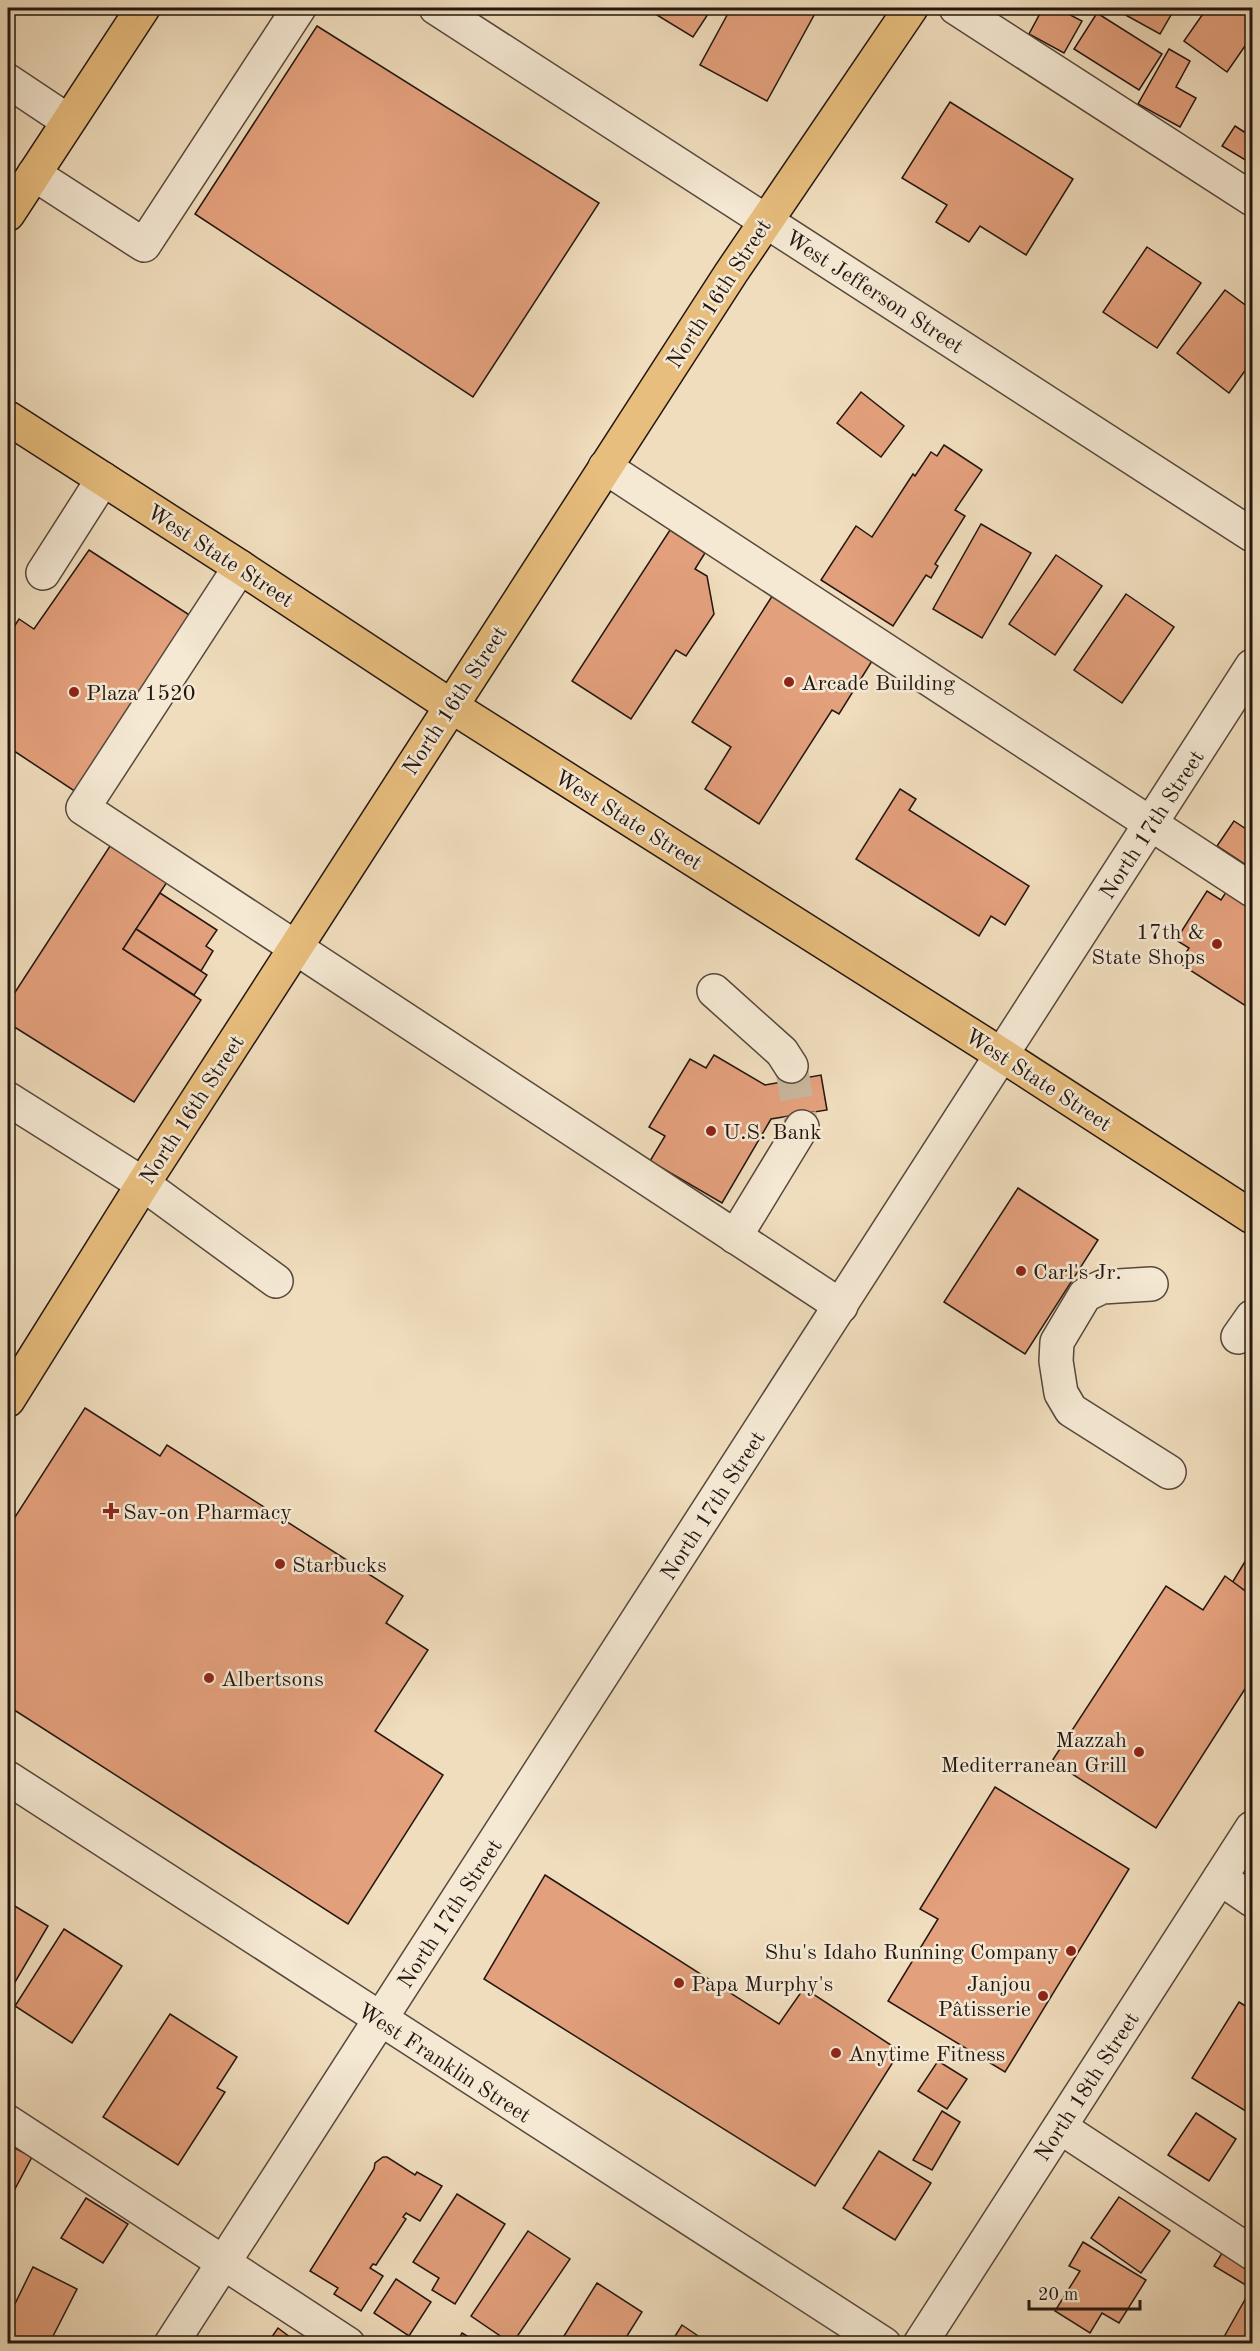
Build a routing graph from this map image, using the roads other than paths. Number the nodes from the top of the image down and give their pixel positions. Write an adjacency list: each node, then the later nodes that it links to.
1 (143, 8): 7 (main road)
2 (299, 8): 8 (street)
3 (436, 8): 11 (street, West Jefferson Street)
4 (911, 8): 11 (main road, North 16th Street)
5 (956, 8): 9 (street)
6 (8, 81): 7 (street)
7 (68, 121): 8 (main road)
8 (34, 174): 10 (main road)
9 (1252, 200)
10 (8, 214)
11 (765, 220): 13 (main road, North 16th Street); 15 (street, West Jefferson Street)
12 (8, 417): 14 (main road, West State Street)
13 (605, 467): 19 (main road, North 16th Street); 20 (street)
14 (103, 479): 16 (main road, West State Street); 17 (street)
15 (1252, 535)
16 (240, 567): 19 (main road, West State Street); 22 (street)
17 (43, 573)
18 (1252, 666): 20 (street, North 17th Street)
19 (451, 706): 22 (main road, North 16th Street); 24 (main road, West State Street)
20 (1151, 824): 21 (street); 24 (street, North 17th Street)
21 (1252, 890)
22 (295, 948): 28 (main road, North 16th Street); 30 (street)
23 (714, 991): 25 (street)
24 (1002, 1055): 29 (main road, West State Street); 33 (street, North 17th Street)
25 (791, 1066)
26 (8, 1099): 28 (street)
27 (802, 1127): 30 (street)
28 (142, 1184): 31 (street); 34 (main road, North 16th Street)
29 (1252, 1216)
30 (735, 1237): 33 (street)
31 (276, 1281)
32 (1151, 1284): 35 (street)
33 (841, 1306): 40 (street, North 17th Street)
34 (8, 1400)
35 (1169, 1472)
36 (8, 1778): 40 (street, West Franklin Street)
37 (1252, 1828): 38 (street, North 18th Street)
38 (1220, 1878): 39 (street); 42 (street, North 18th Street)
39 (1252, 1900)
40 (380, 2020): 44 (street, North 17th Street); 47 (street, West Franklin Street)
41 (8, 2122): 44 (street)
42 (1060, 2127): 43 (street); 48 (street, North 18th Street)
43 (1252, 2253)
44 (224, 2262): 45 (street, North 17th Street); 46 (street)
45 (171, 2343)
46 (348, 2343)
47 (884, 2343)
48 (920, 2343)

